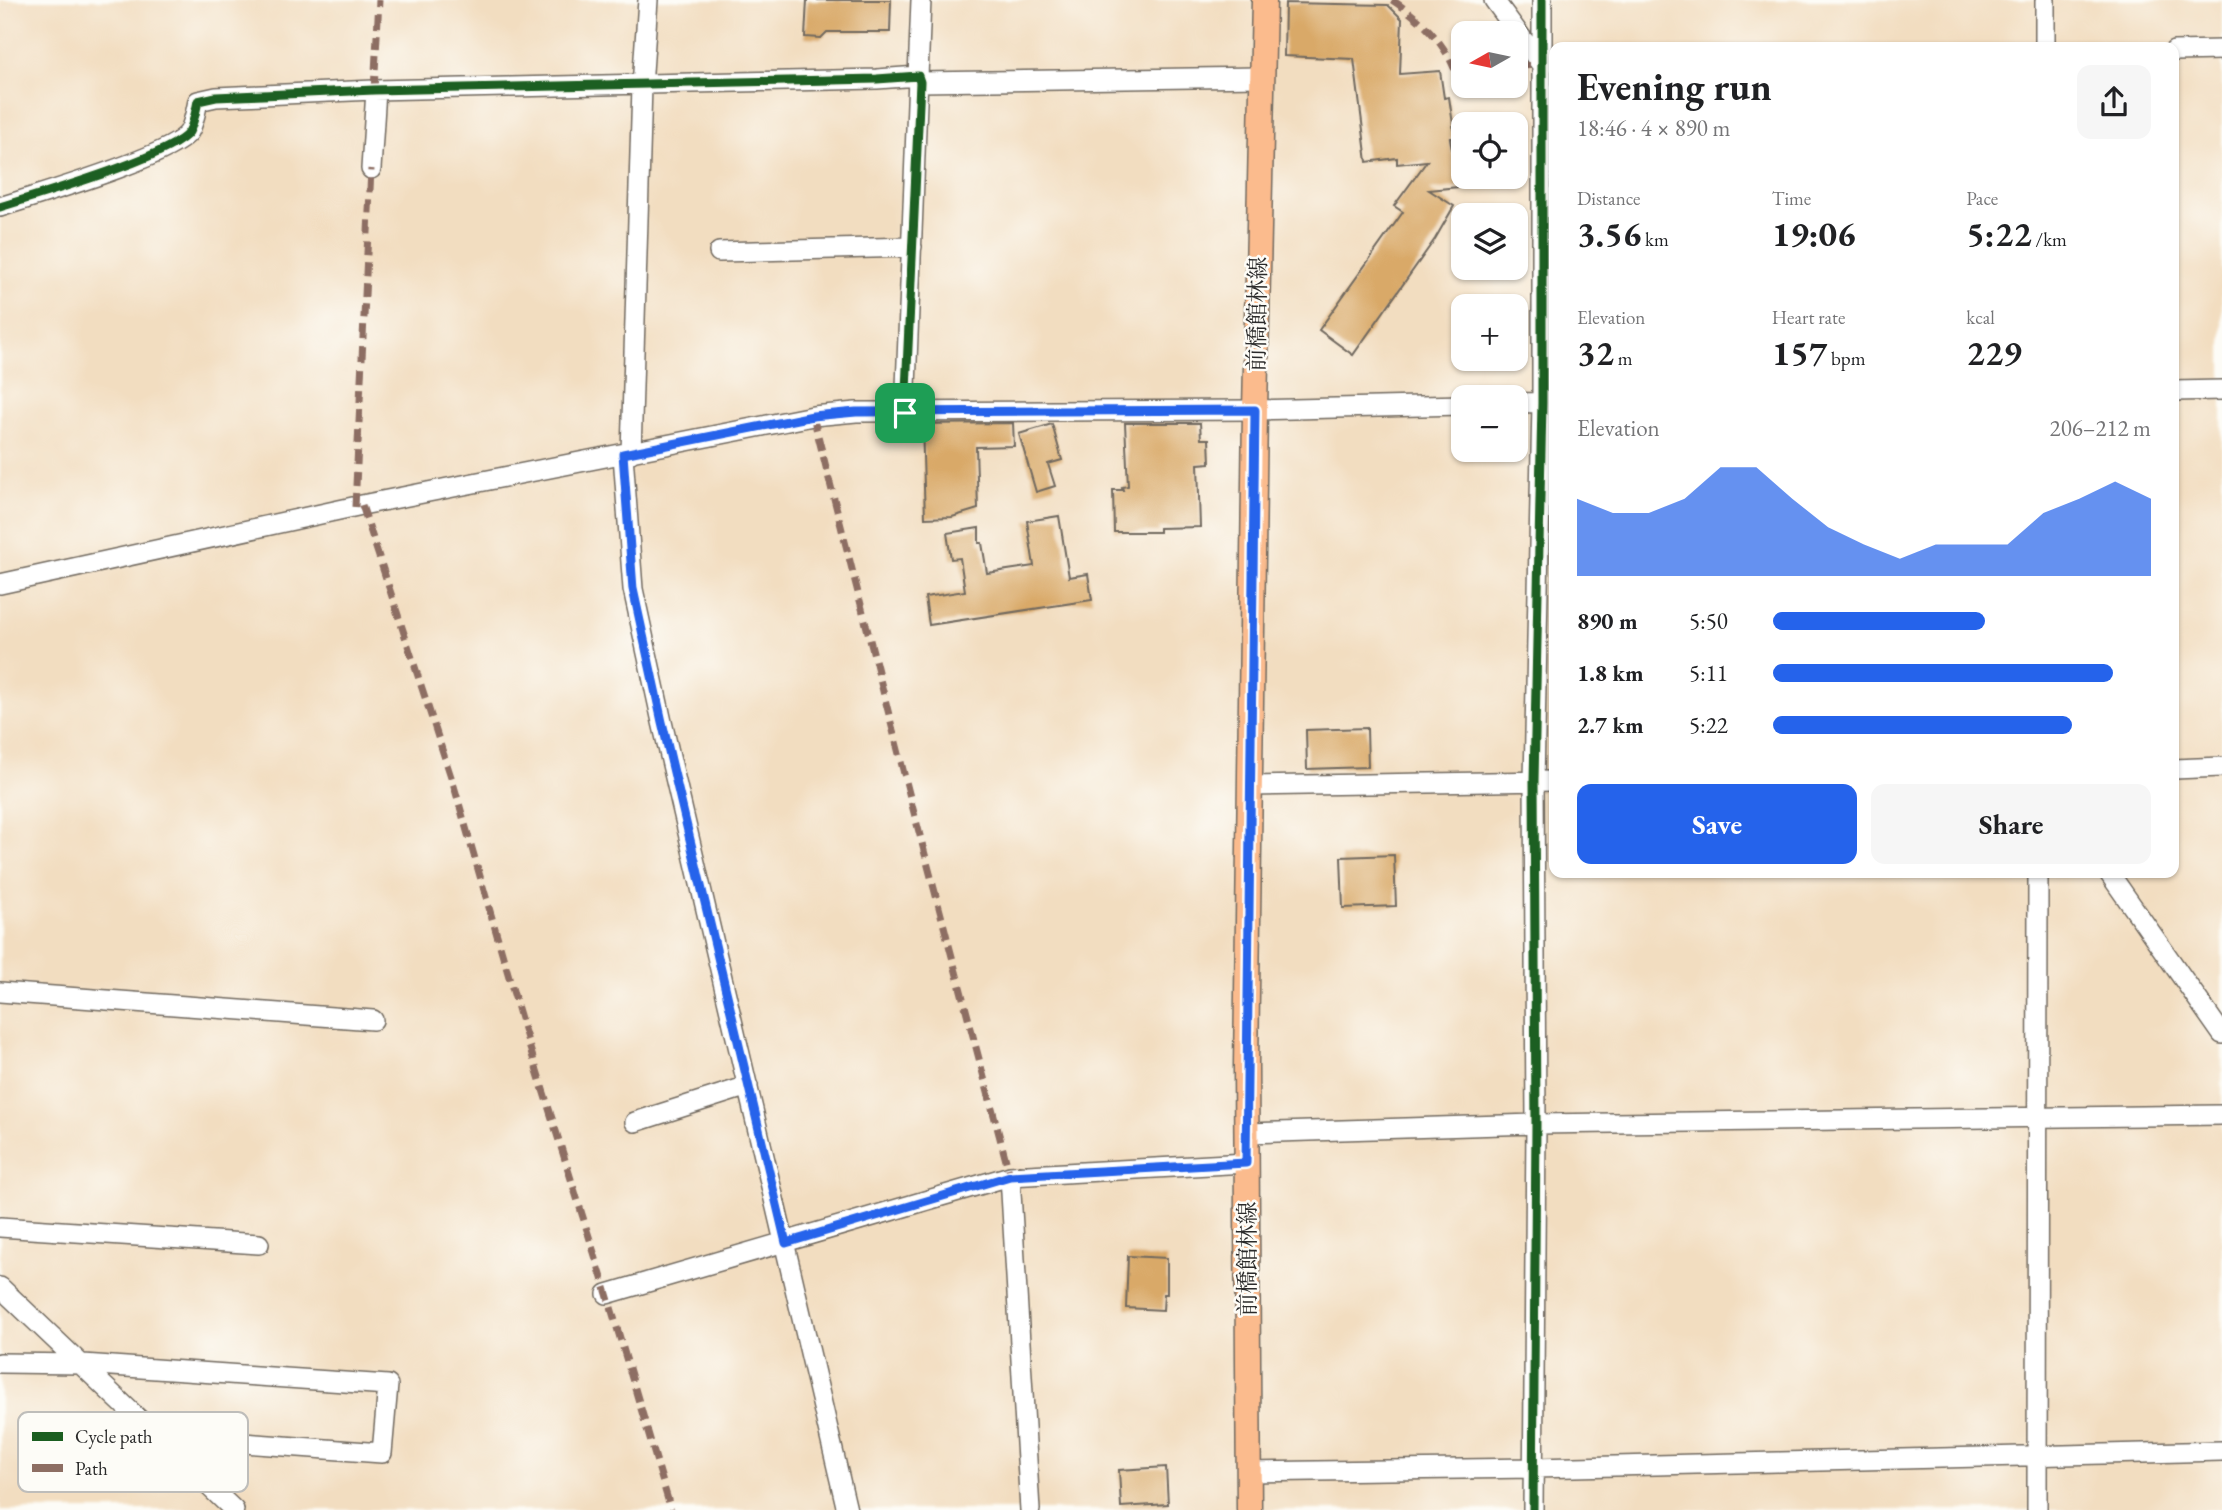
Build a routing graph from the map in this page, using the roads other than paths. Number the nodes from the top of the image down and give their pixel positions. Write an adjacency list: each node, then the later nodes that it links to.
1 (648, 0): 13 (street)
2 (922, 0): 12 (street)
3 (1264, 0): 11 (main road, 前橋館林線)
4 (1494, 0): 10 (street)
5 (1542, 0): 10 (street)
6 (2045, 0): 7 (street)
7 (2045, 42)
8 (2222, 50): 9 (street)
9 (2179, 51)
10 (1548, 65): 21 (street)
11 (1261, 77): 12 (street); 24 (main road, 前橋館林線)
12 (919, 79): 13 (street); 17 (street)
13 (642, 86): 14 (street); 26 (street)
14 (376, 90): 15 (street); 16 (street)
15 (371, 170)
16 (0, 207)
17 (912, 247): 18 (street); 25 (street)
18 (719, 252)
19 (2222, 390): 20 (street)
20 (2179, 391)
21 (1548, 402): 22 (street); 30 (street)
22 (1528, 403)
23 (1451, 405): 24 (street)
24 (1255, 410): 25 (street); 32 (main road, 前橋館林線)
25 (905, 413): 26 (street)
26 (627, 454): 27 (street); 38 (street)
27 (0, 584)
28 (2222, 767): 29 (street)
29 (2179, 769)
30 (1534, 781): 31 (street); 32 (street); 42 (street)
31 (1549, 781)
32 (1250, 786): 43 (main road, 前橋館林線)
33 (2038, 878): 40 (street)
34 (2113, 878): 37 (street)
35 (0, 992): 36 (street)
36 (373, 1020)
37 (2222, 1034)
38 (748, 1086): 41 (street); 47 (street)
39 (2222, 1115): 40 (street)
40 (2038, 1117): 42 (street); 56 (street)
41 (635, 1122)
42 (1536, 1124): 43 (street); 57 (street)
43 (1247, 1133): 44 (main road, 前橋館林線)
44 (1246, 1163): 45 (street); 58 (main road, 前橋館林線)
45 (1010, 1176): 47 (street); 62 (street)
46 (0, 1227): 48 (street)
47 (786, 1243): 50 (street); 61 (street)
48 (259, 1244)
49 (0, 1287): 52 (street)
50 (607, 1294)
51 (0, 1363): 52 (street)
52 (83, 1364): 53 (street); 54 (street)
53 (133, 1412)
54 (248, 1443)
55 (2222, 1451): 56 (street)
56 (2037, 1456): 57 (street); 65 (street)
57 (1534, 1468): 58 (street); 64 (street)
58 (1249, 1472): 63 (main road, 前橋館林線)
59 (216, 1492): 60 (street)
60 (234, 1510)
61 (847, 1510)
62 (1030, 1510)
63 (1249, 1510)
64 (1533, 1510)
65 (2037, 1510)

